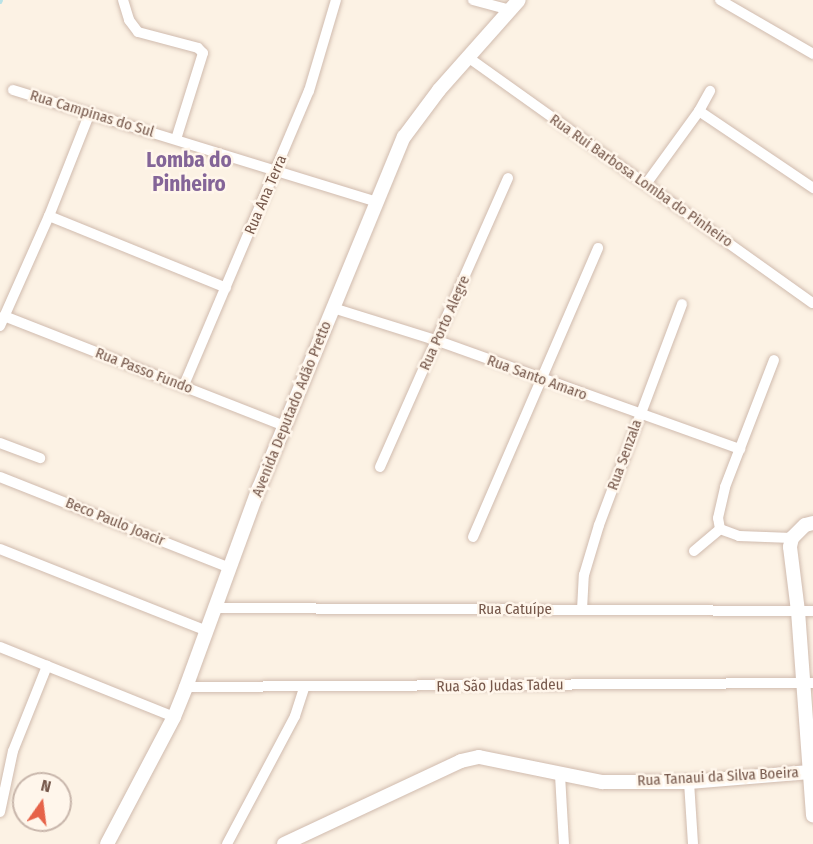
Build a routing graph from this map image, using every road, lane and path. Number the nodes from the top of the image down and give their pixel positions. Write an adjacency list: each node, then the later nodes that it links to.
1 (123, 0): 12 (street)
2 (336, 0): 13 (street, Rua Ana Terra)
3 (473, 0): 5 (street)
4 (720, 0): 6 (street)
5 (515, 5): 7 (street, Avenida Deputado Adão Pretto)
6 (813, 54)
7 (469, 58): 15 (street, Rua Rui Barbosa Lomba do Pinheiro); 17 (street, Avenida Deputado Adão Pretto)
8 (13, 90): 11 (street, Rua Campinas do Sul)
9 (710, 91): 10 (street)
10 (699, 111): 15 (street); 16 (street)
11 (89, 115): 12 (street, Rua Campinas do Sul); 18 (street)
12 (176, 139): 13 (street, Rua Campinas do Sul)
13 (277, 171): 17 (street, Rua Campinas do Sul); 20 (street, Rua Ana Terra)
14 (508, 178): 25 (street, Rua Porto Alegre)
15 (646, 184): 21 (street, Rua Rui Barbosa Lomba do Pinheiro)
16 (813, 188)
17 (378, 202): 23 (street, Avenida Deputado Adão Pretto)
18 (49, 216): 20 (street); 24 (street)
19 (598, 248): 27 (street)
20 (226, 288): 28 (street, Rua Ana Terra)
21 (813, 303)
22 (682, 304): 29 (street, Rua Senzala)
23 (333, 308): 25 (street, Rua Santo Amaro); 30 (street, Avenida Deputado Adão Pretto)
24 (2, 321): 28 (street, Rua Passo Fundo)
25 (438, 341): 27 (street, Rua Santo Amaro); 34 (street, Rua Porto Alegre)
26 (774, 360): 32 (street)
27 (540, 380): 29 (street, Rua Santo Amaro); 38 (street)
28 (183, 385): 30 (street, Rua Passo Fundo)
29 (640, 415): 32 (street, Rua Santo Amaro); 44 (street, Rua Senzala)
30 (284, 426): 42 (street, Avenida Deputado Adão Pretto)
31 (0, 443): 33 (street)
32 (740, 449): 37 (street)
33 (40, 458)
34 (380, 467)
35 (0, 477): 42 (street, Beco Paulo Joacir)
36 (813, 523): 39 (street)
37 (720, 529): 39 (street); 41 (street)
38 (473, 537)
39 (792, 538): 45 (street)
40 (0, 549): 47 (street)
41 (694, 551)
42 (230, 568): 43 (street, Avenida Deputado Adão Pretto)
43 (216, 608): 44 (street, Rua Catuípe); 47 (street, Avenida Deputado Adão Pretto)
44 (582, 610): 45 (street, Rua Catuípe)
45 (798, 611): 46 (street, Rua Catuípe); 50 (street)
46 (813, 611)
47 (207, 631): 51 (street, Avenida Deputado Adão Pretto)
48 (0, 647): 49 (street)
49 (47, 666): 53 (street); 57 (street)
50 (808, 683): 52 (street, Rua São Judas Tadeu); 54 (street)
51 (186, 687): 52 (street, Rua São Judas Tadeu); 53 (street, Avenida Deputado Adão Pretto)
52 (304, 688): 60 (street)
53 (174, 717): 59 (street, Avenida Deputado Adão Pretto)
54 (811, 772): 56 (street, Rua Tanaui da Silva Boeira); 58 (street)
55 (560, 775): 56 (street, Rua Tanaui da Silva Boeira); 61 (street, Rua Tanaui da Silva Boeira); 62 (street)
56 (689, 782): 63 (street)
57 (0, 812)
58 (813, 814)
59 (107, 844)
60 (227, 844)
61 (284, 844)
62 (564, 844)
63 (693, 844)

